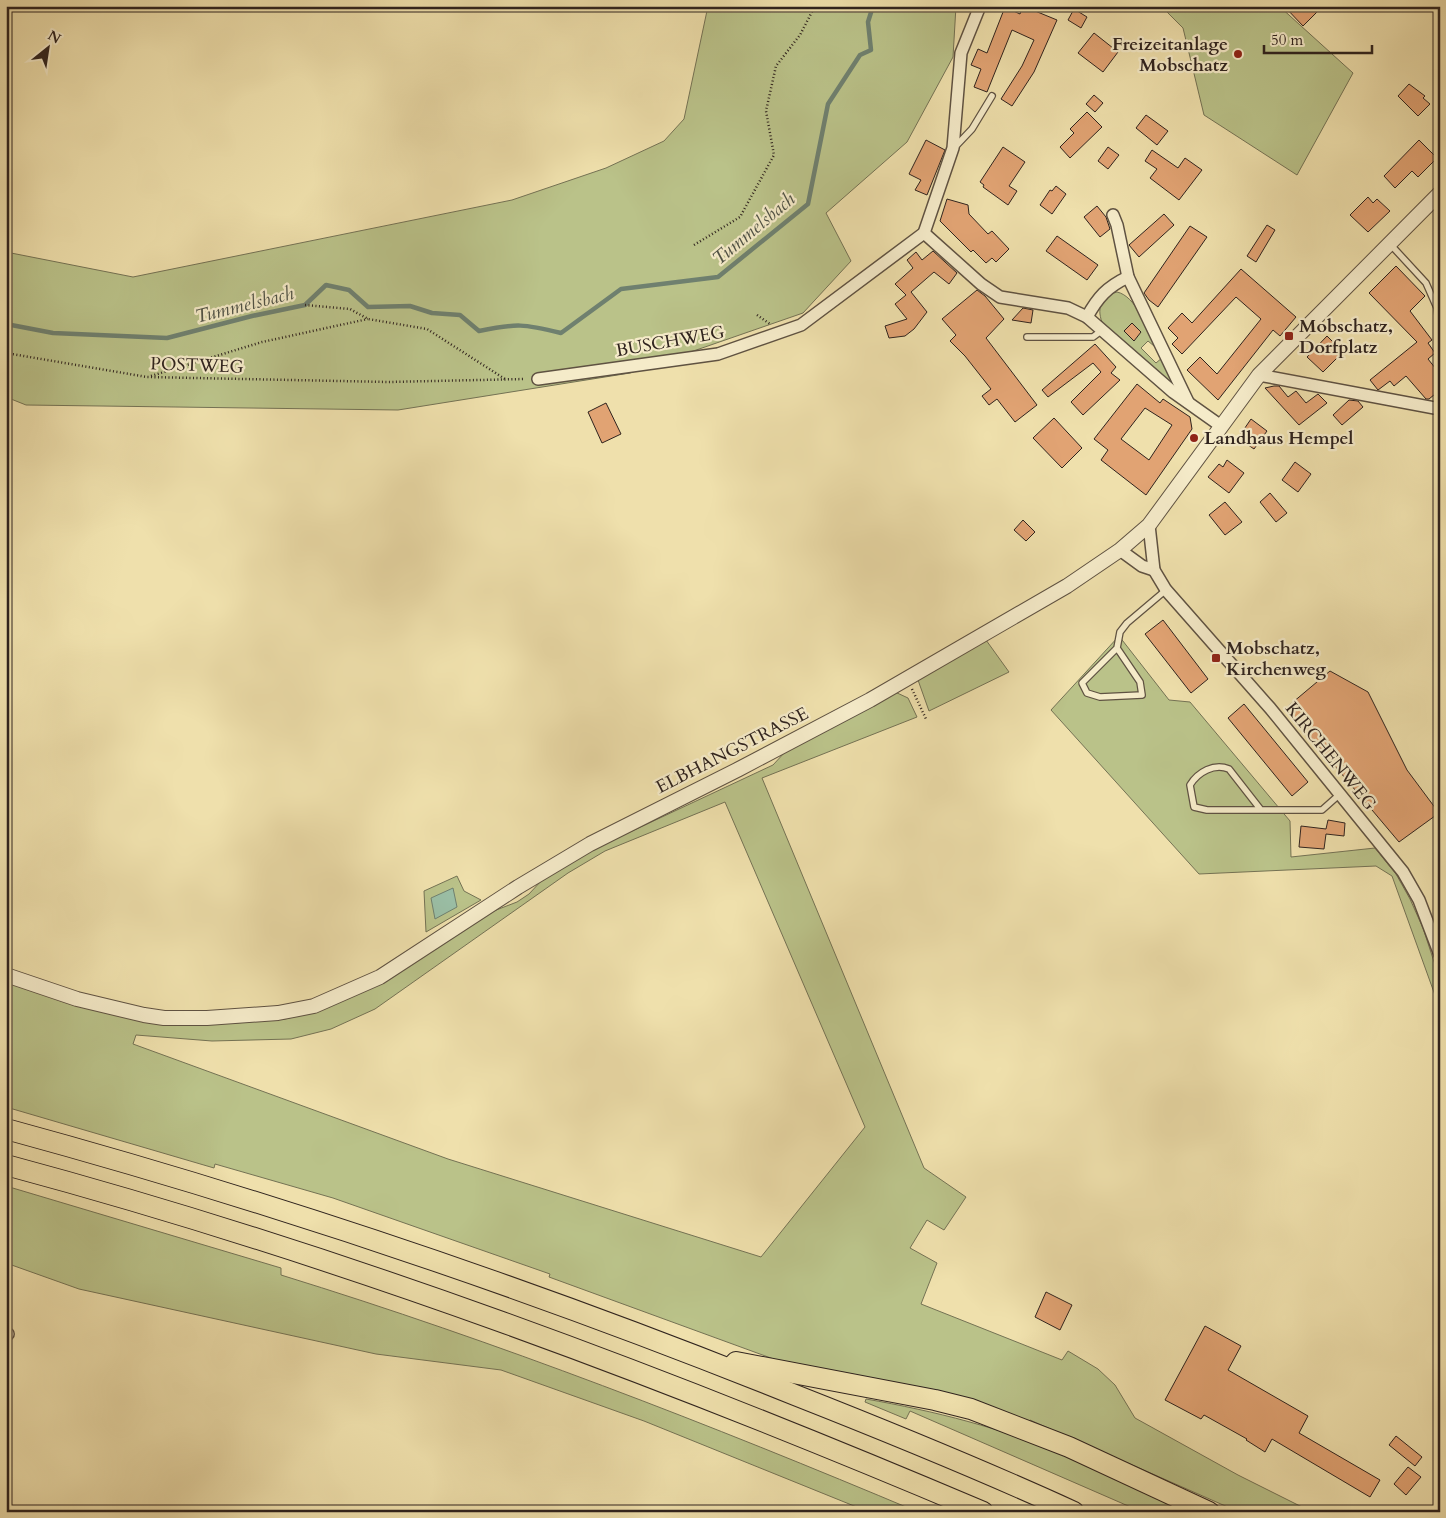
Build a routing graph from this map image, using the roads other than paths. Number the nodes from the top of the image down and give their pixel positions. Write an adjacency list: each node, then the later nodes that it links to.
1 (980, 6): 3 (street)
2 (992, 96): 3 (lane)
3 (953, 148): 6 (street)
4 (1440, 193): 7 (street, ELBHANGSTRASSE)
5 (1113, 215): 8 (street)
6 (924, 233): 9 (street); 14 (street, BUSCHWEG)
7 (1390, 243): 10 (lane); 13 (street, ELBHANGSTRASSE)
8 (1128, 277): 9 (street); 15 (street)
9 (1087, 317): 11 (street)
10 (1440, 330)
11 (1101, 331): 12 (lane); 15 (street)
12 (1027, 337)
13 (1259, 376): 16 (street); 17 (street, ELBHANGSTRASSE)
14 (538, 379)
15 (1188, 402): 17 (street)
16 (1440, 409)
17 (1221, 426): 18 (street, ELBHANGSTRASSE)
18 (1149, 524): 19 (street, ELBHANGSTRASSE); 20 (street, KIRCHENWEG)
19 (1120, 550): 20 (street); 26 (street, ELBHANGSTRASSE)
20 (1154, 570): 21 (street, KIRCHENWEG)
21 (1166, 590): 22 (lane); 23 (street, KIRCHENWEG)
22 (1117, 648): 22 (lane)
23 (1340, 794): 24 (lane); 25 (street, KIRCHENWEG)
24 (1261, 810): 24 (lane)
25 (1440, 955)
26 (6, 975)
27 (6, 1129): 29 (highway)
28 (6, 1165): 30 (highway)
29 (692, 1354): 31 (highway); 32 (highway)
30 (983, 1512)
31 (1074, 1512)
32 (1209, 1512)

